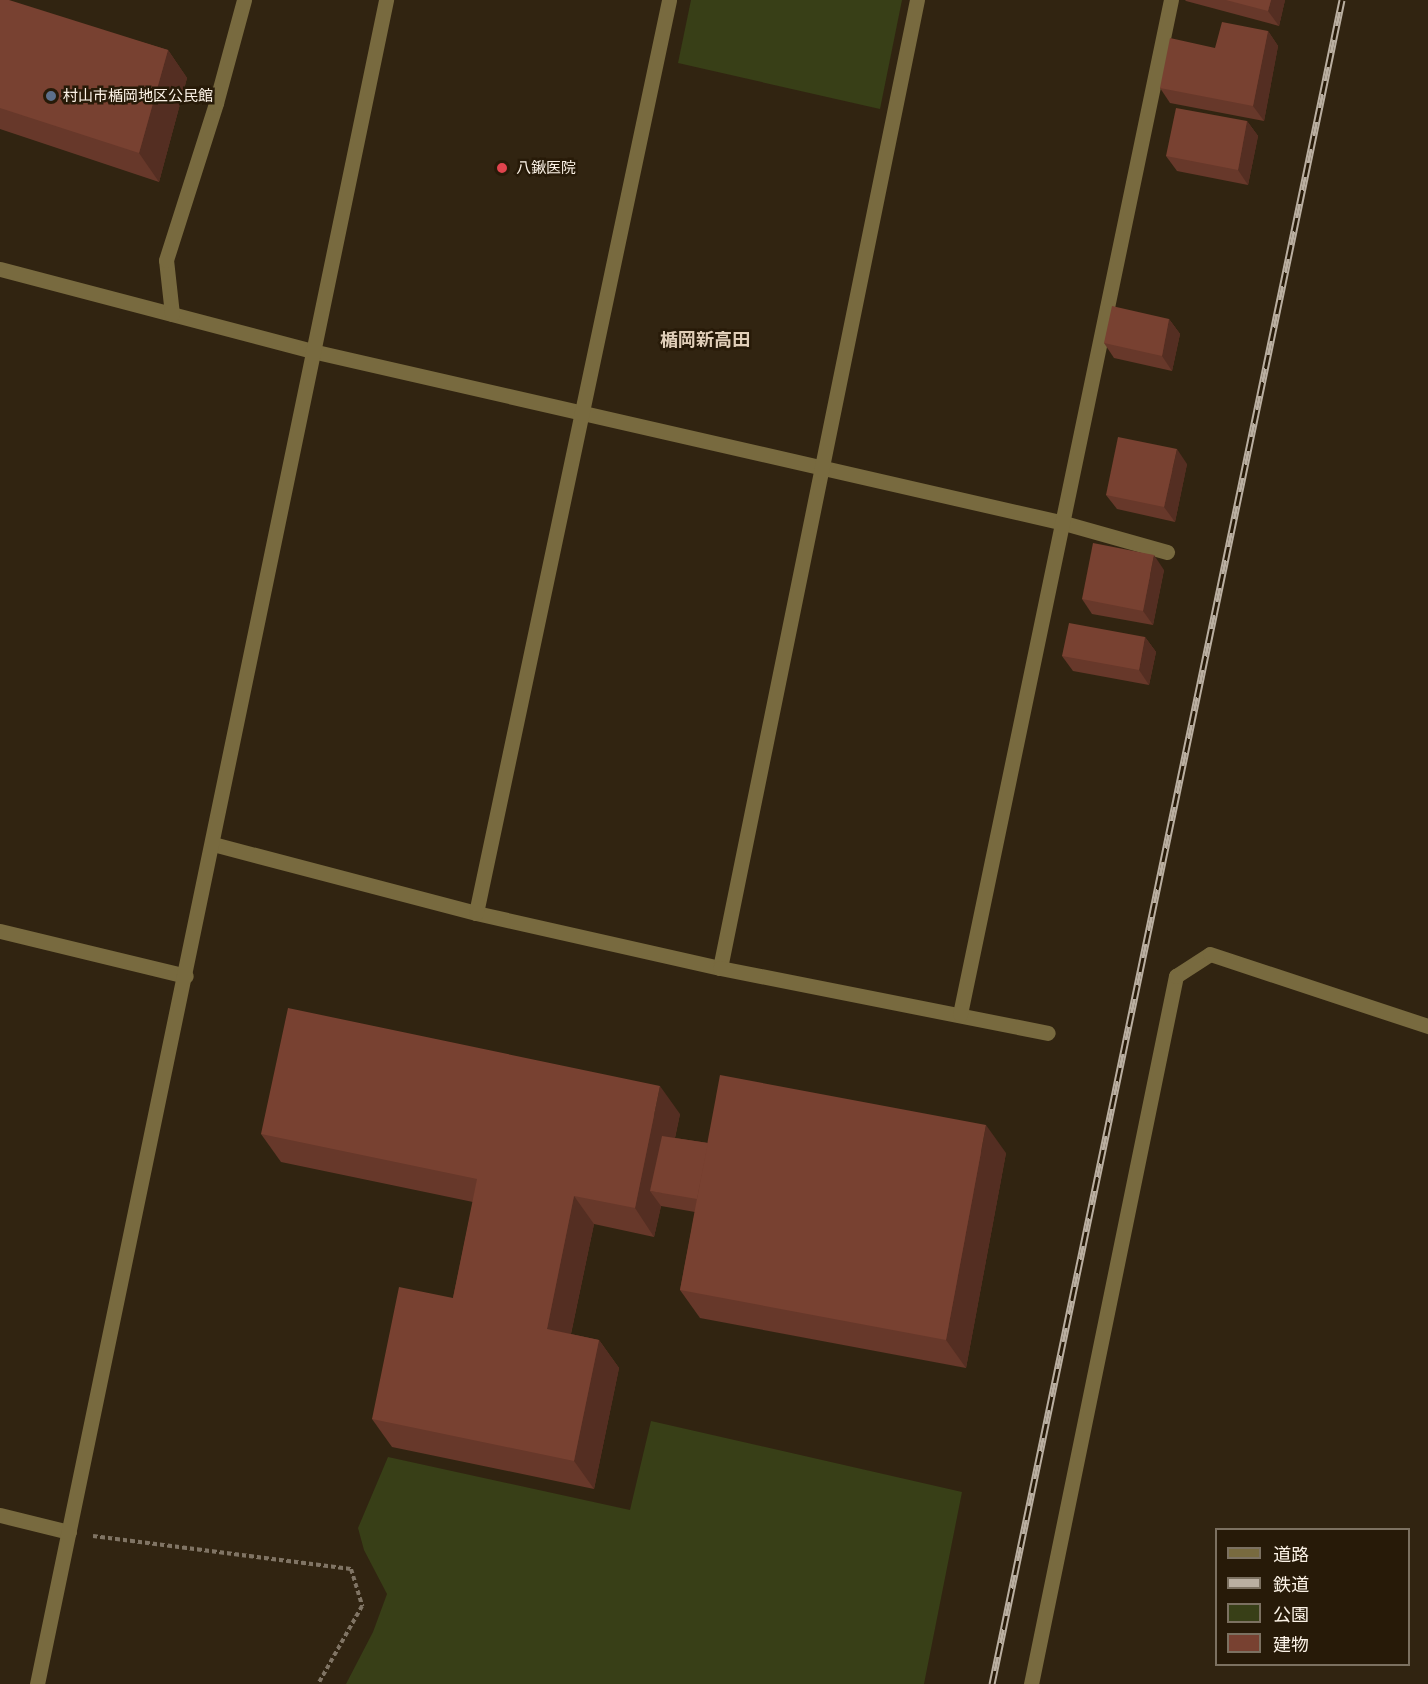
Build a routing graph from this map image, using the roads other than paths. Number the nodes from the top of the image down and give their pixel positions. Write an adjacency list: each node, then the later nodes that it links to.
1 (244, 0): 7 (street)
2 (386, 0): 8 (street)
3 (669, 0): 9 (street)
4 (916, 0): 10 (street)
5 (1171, 0): 11 (street)
6 (0, 269): 7 (street)
7 (172, 314): 8 (street)
8 (312, 351): 9 (street); 13 (street)
9 (581, 413): 10 (street); 14 (street)
10 (823, 468): 11 (street); 16 (street)
11 (1064, 523): 12 (street); 18 (street)
12 (1167, 552)
13 (213, 844): 14 (street); 17 (street)
14 (476, 913): 16 (street)
15 (0, 931): 17 (street)
16 (720, 968): 18 (street)
17 (186, 976): 22 (street)
18 (960, 1014): 20 (street)
19 (1428, 1026): 24 (street)
20 (1048, 1033)
21 (0, 1515): 22 (street)
22 (69, 1532): 23 (street)
23 (37, 1684)
24 (1031, 1684)

